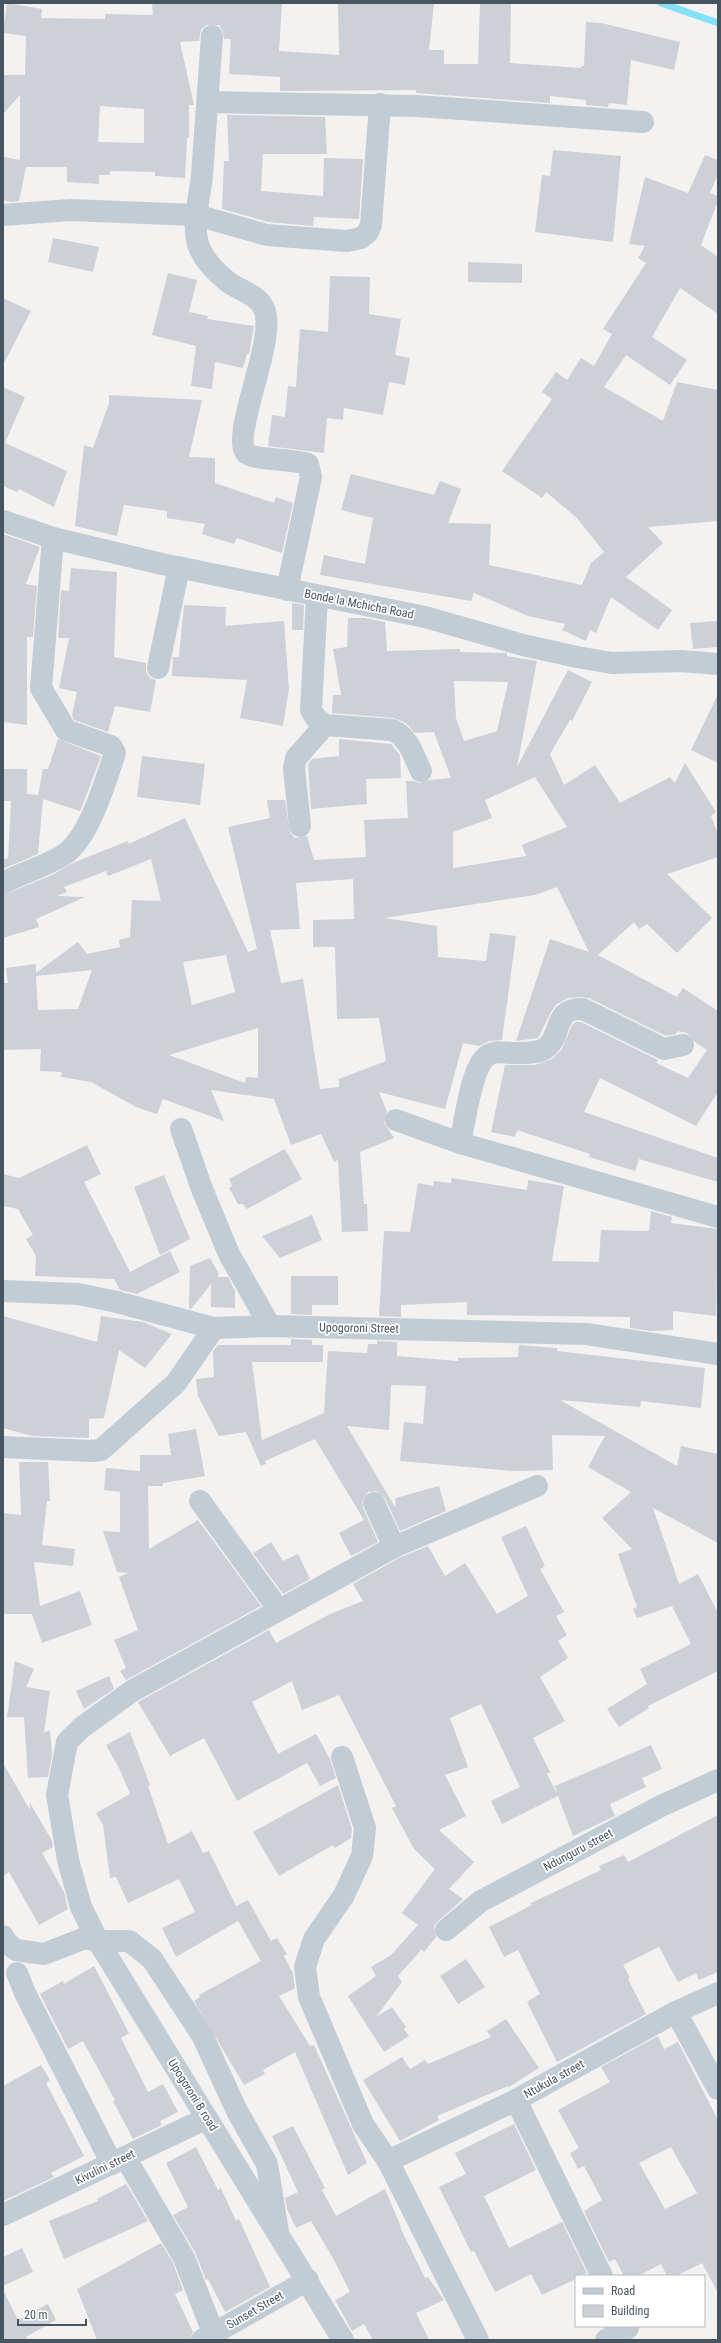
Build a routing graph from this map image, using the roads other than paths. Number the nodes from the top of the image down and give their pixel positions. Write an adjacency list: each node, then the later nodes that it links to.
1 (212, 36): 2 (street)
2 (208, 102): 3 (street); 6 (street)
3 (380, 104): 4 (street); 6 (street)
4 (643, 122)
5 (3, 215): 6 (street)
6 (196, 215): 10 (street)
7 (3, 521): 8 (street, Bonde la Mchicha Road)
8 (53, 538): 9 (street, Bonde la Mchicha Road); 17 (street)
9 (179, 567): 10 (street, Bonde la Mchicha Road); 13 (street)
10 (287, 590): 11 (street, Bonde la Mchicha Road)
11 (317, 596): 12 (street, Bonde la Mchicha Road); 14 (street)
12 (718, 664)
13 (158, 668)
14 (325, 725): 15 (street); 16 (street)
15 (421, 771)
16 (300, 826)
17 (3, 883)
18 (683, 1046): 21 (street)
19 (396, 1120): 21 (street)
20 (181, 1129): 24 (street)
21 (460, 1143): 22 (street)
22 (718, 1216)
23 (3, 1291): 25 (street, Upogoroni Street)
24 (270, 1326): 25 (street, Upogoroni Street); 26 (street, Upogoroni Street)
25 (214, 1328): 27 (street)
26 (718, 1354)
27 (3, 1447)
28 (537, 1486): 31 (street, Upogoroni B road)
29 (200, 1501): 32 (street)
30 (374, 1503): 31 (street)
31 (394, 1547): 32 (street, Upogoroni B road)
32 (279, 1610): 37 (street, Upogoroni B road)
33 (342, 1757): 46 (street)
34 (718, 1780): 35 (street, Ndunguru street)
35 (446, 1930)
36 (3, 1936): 38 (street)
37 (98, 1941): 38 (street); 44 (street, Upogoroni B road); 48 (street)
38 (44, 1954): 39 (street)
39 (10, 1977): 45 (street)
40 (718, 1993): 41 (street, Ntukula street)
41 (676, 2012): 42 (street); 43 (street, Ntukula street)
42 (718, 2089)
43 (516, 2100): 46 (street, Ntukula street); 49 (street)
44 (207, 2118): 45 (street, Kivulini street); 48 (street, Upogoroni B road)
45 (119, 2161): 47 (street, Kivulini street); 52 (street)
46 (388, 2161): 54 (street)
47 (3, 2215)
48 (278, 2232): 50 (street, Upogoroni B road)
49 (602, 2275)
50 (308, 2280): 52 (street, Sunset Street); 53 (street, Upogoroni B road)
51 (629, 2331): 55 (street)
52 (211, 2338)
53 (343, 2340)
54 (478, 2340)
55 (606, 2340)

